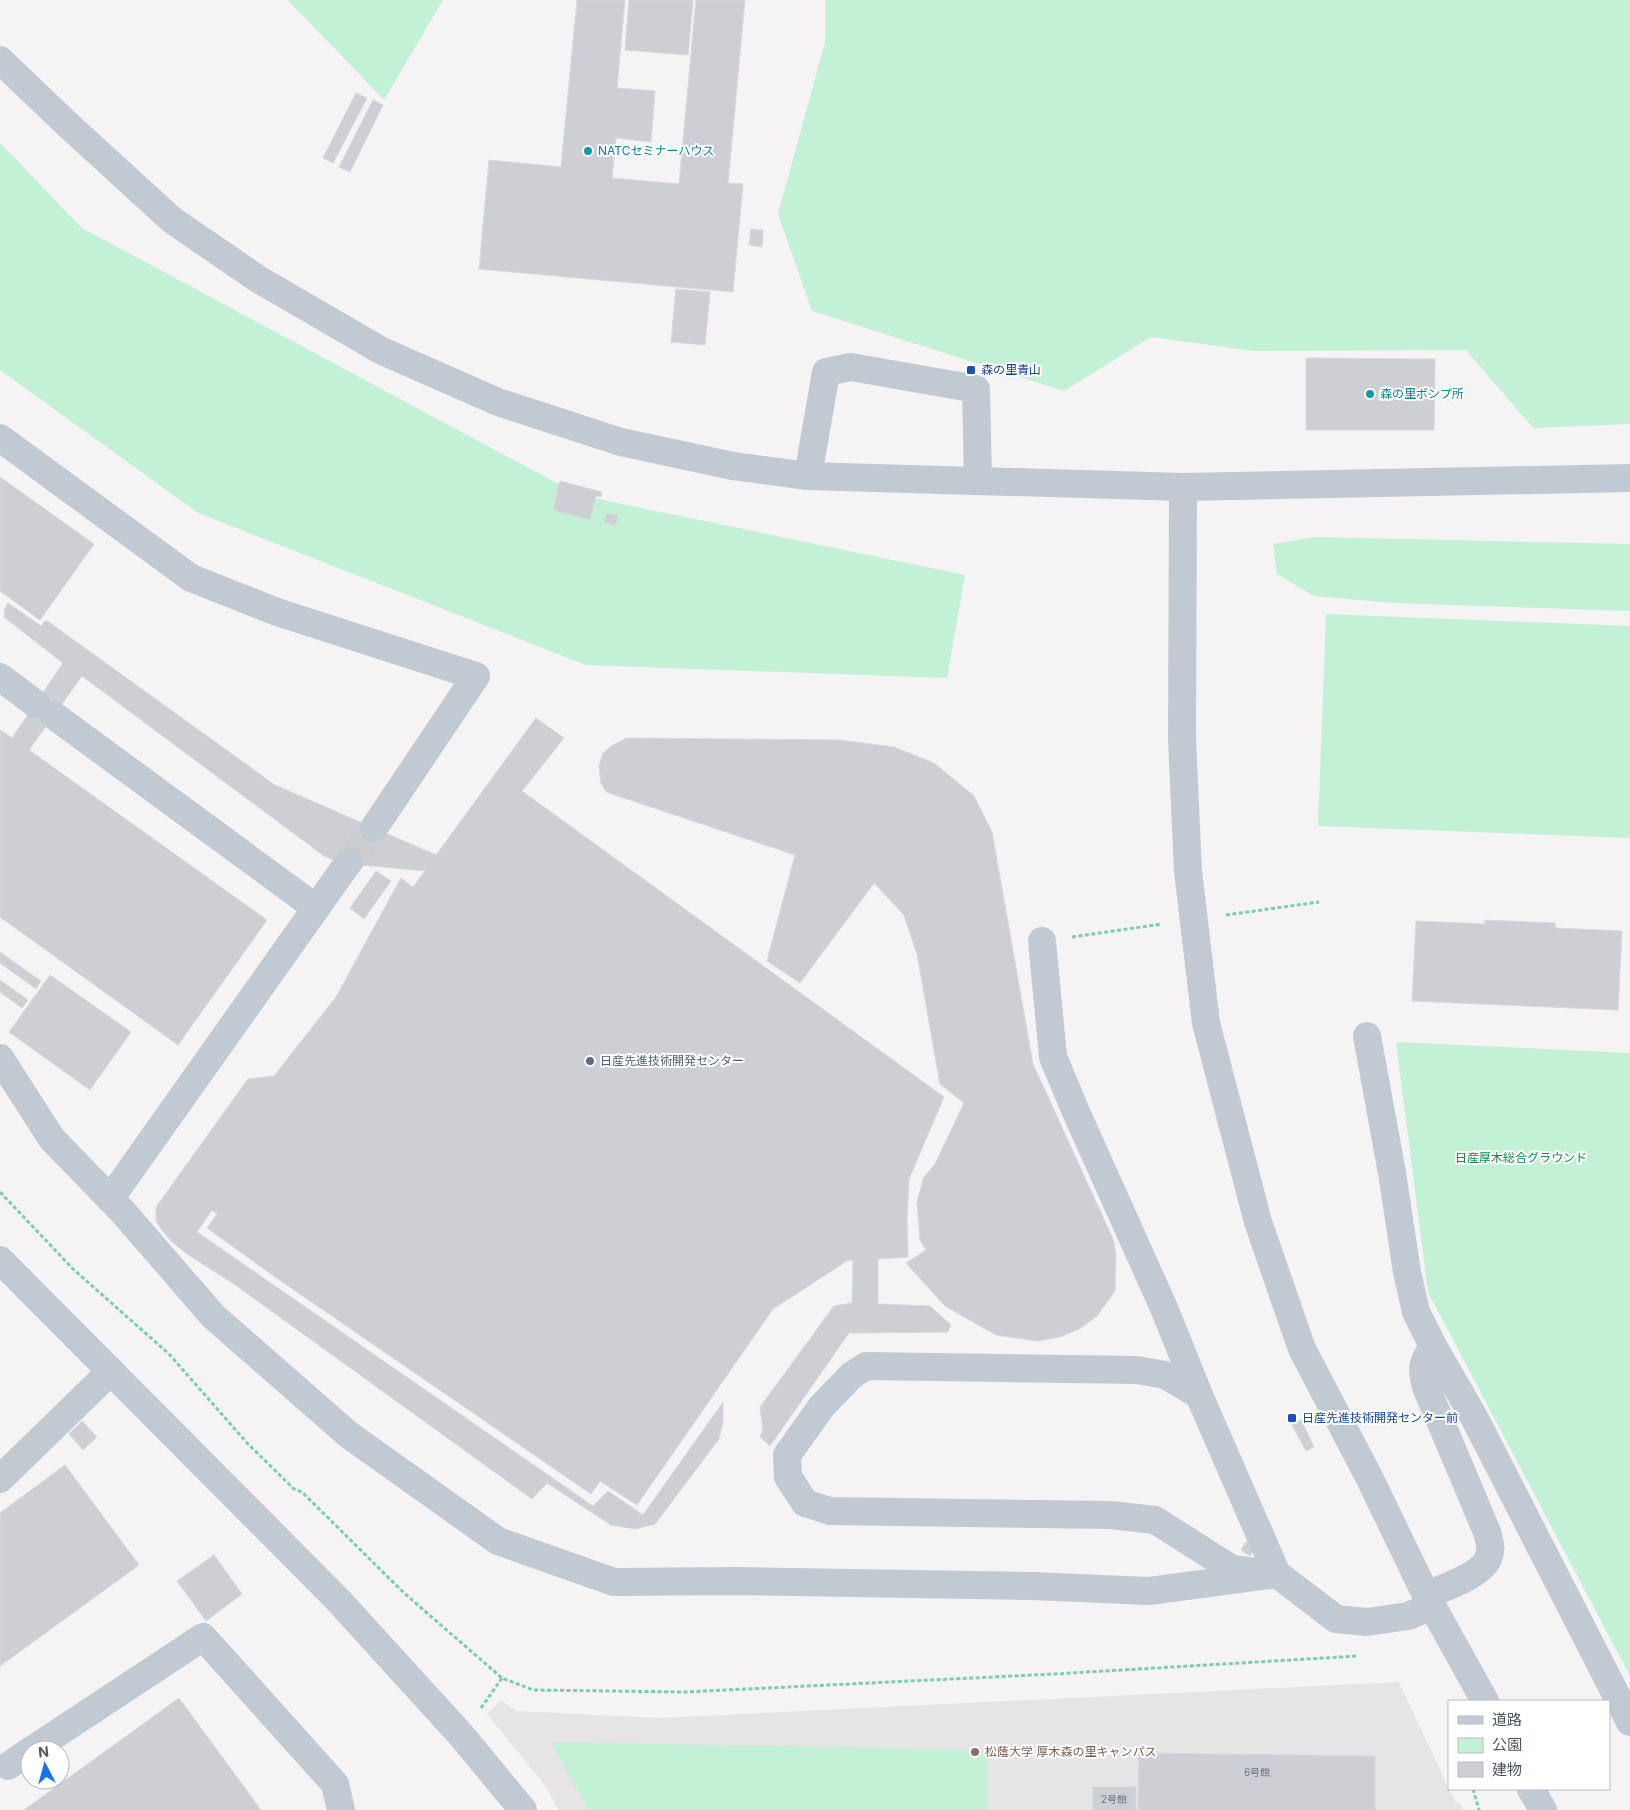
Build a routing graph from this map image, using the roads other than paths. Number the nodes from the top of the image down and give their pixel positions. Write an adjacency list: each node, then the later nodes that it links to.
1 (0, 60): 3 (street)
2 (0, 438): 8 (street)
3 (808, 476): 5 (street); 5 (street)
4 (1630, 478): 6 (street)
5 (978, 481): 6 (street)
6 (1183, 487): 21 (street)
7 (0, 677): 10 (street)
8 (374, 828)
9 (348, 863): 10 (street)
10 (316, 908): 14 (street)
11 (1042, 941): 18 (street)
12 (1368, 1036): 16 (street)
13 (0, 1058): 14 (street)
14 (110, 1199): 20 (street)
15 (0, 1260): 17 (street)
16 (1433, 1346): 21 (street); 23 (street)
17 (111, 1371): 19 (street); 29 (street)
18 (1199, 1395): 20 (street); 20 (street)
19 (0, 1478)
20 (1277, 1574): 21 (street)
21 (1429, 1601): 22 (street)
22 (1484, 1700)
23 (1630, 1722)
24 (48, 1740): 28 (street)
25 (20, 1758): 26 (street)
26 (8, 1766)
27 (1532, 1790): 30 (street)
28 (341, 1810)
29 (523, 1810)
30 (1543, 1810)

